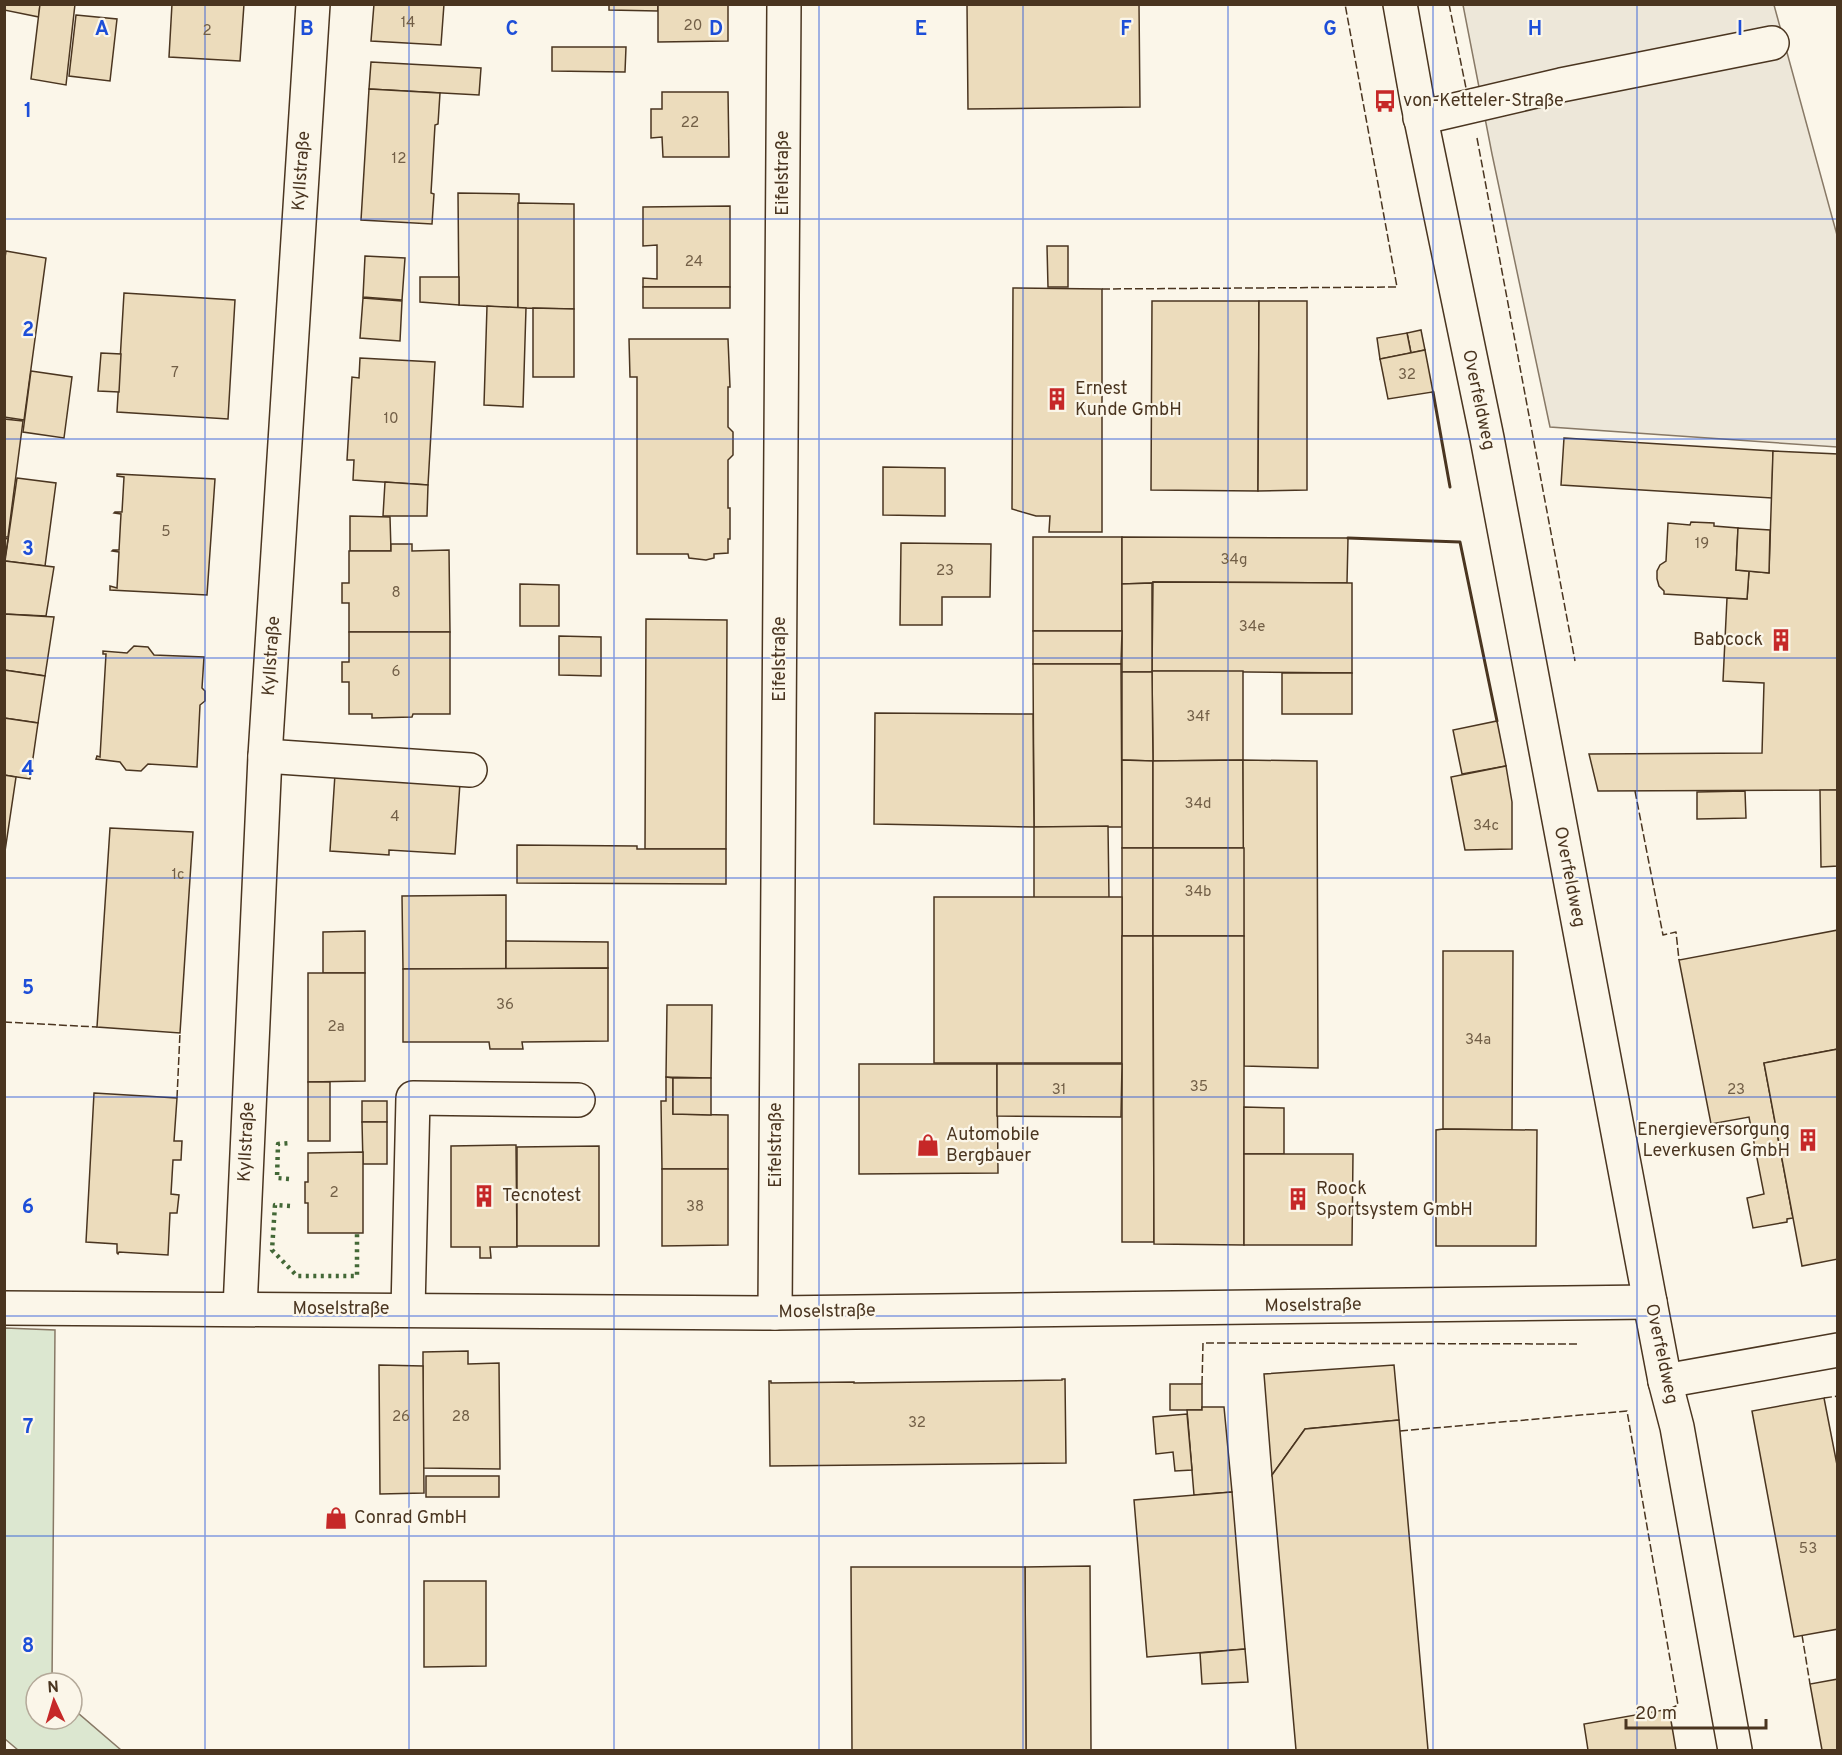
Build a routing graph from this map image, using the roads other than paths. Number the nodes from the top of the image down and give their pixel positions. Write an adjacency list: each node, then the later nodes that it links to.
1 (313, 4): 6 (street, Kyllstraße)
2 (784, 4): 13 (street, Eifelstraße)
3 (1400, 4): 5 (street, Overfeldweg)
4 (1772, 44): 5 (street)
5 (1420, 118): 9 (street, Overfeldweg)
6 (265, 756): 7 (street); 11 (street, Kyllstraße)
7 (470, 770)
8 (578, 1100): 12 (street)
9 (1650, 1302): 13 (street, Moselstraße); 15 (street, Overfeldweg)
10 (4, 1308): 11 (street, Moselstraße)
11 (240, 1309): 12 (street, Moselstraße)
12 (408, 1310): 13 (street, Moselstraße)
13 (775, 1313)
14 (1838, 1350): 15 (street)
15 (1665, 1381): 16 (street, Overfeldweg)
16 (1735, 1750)

